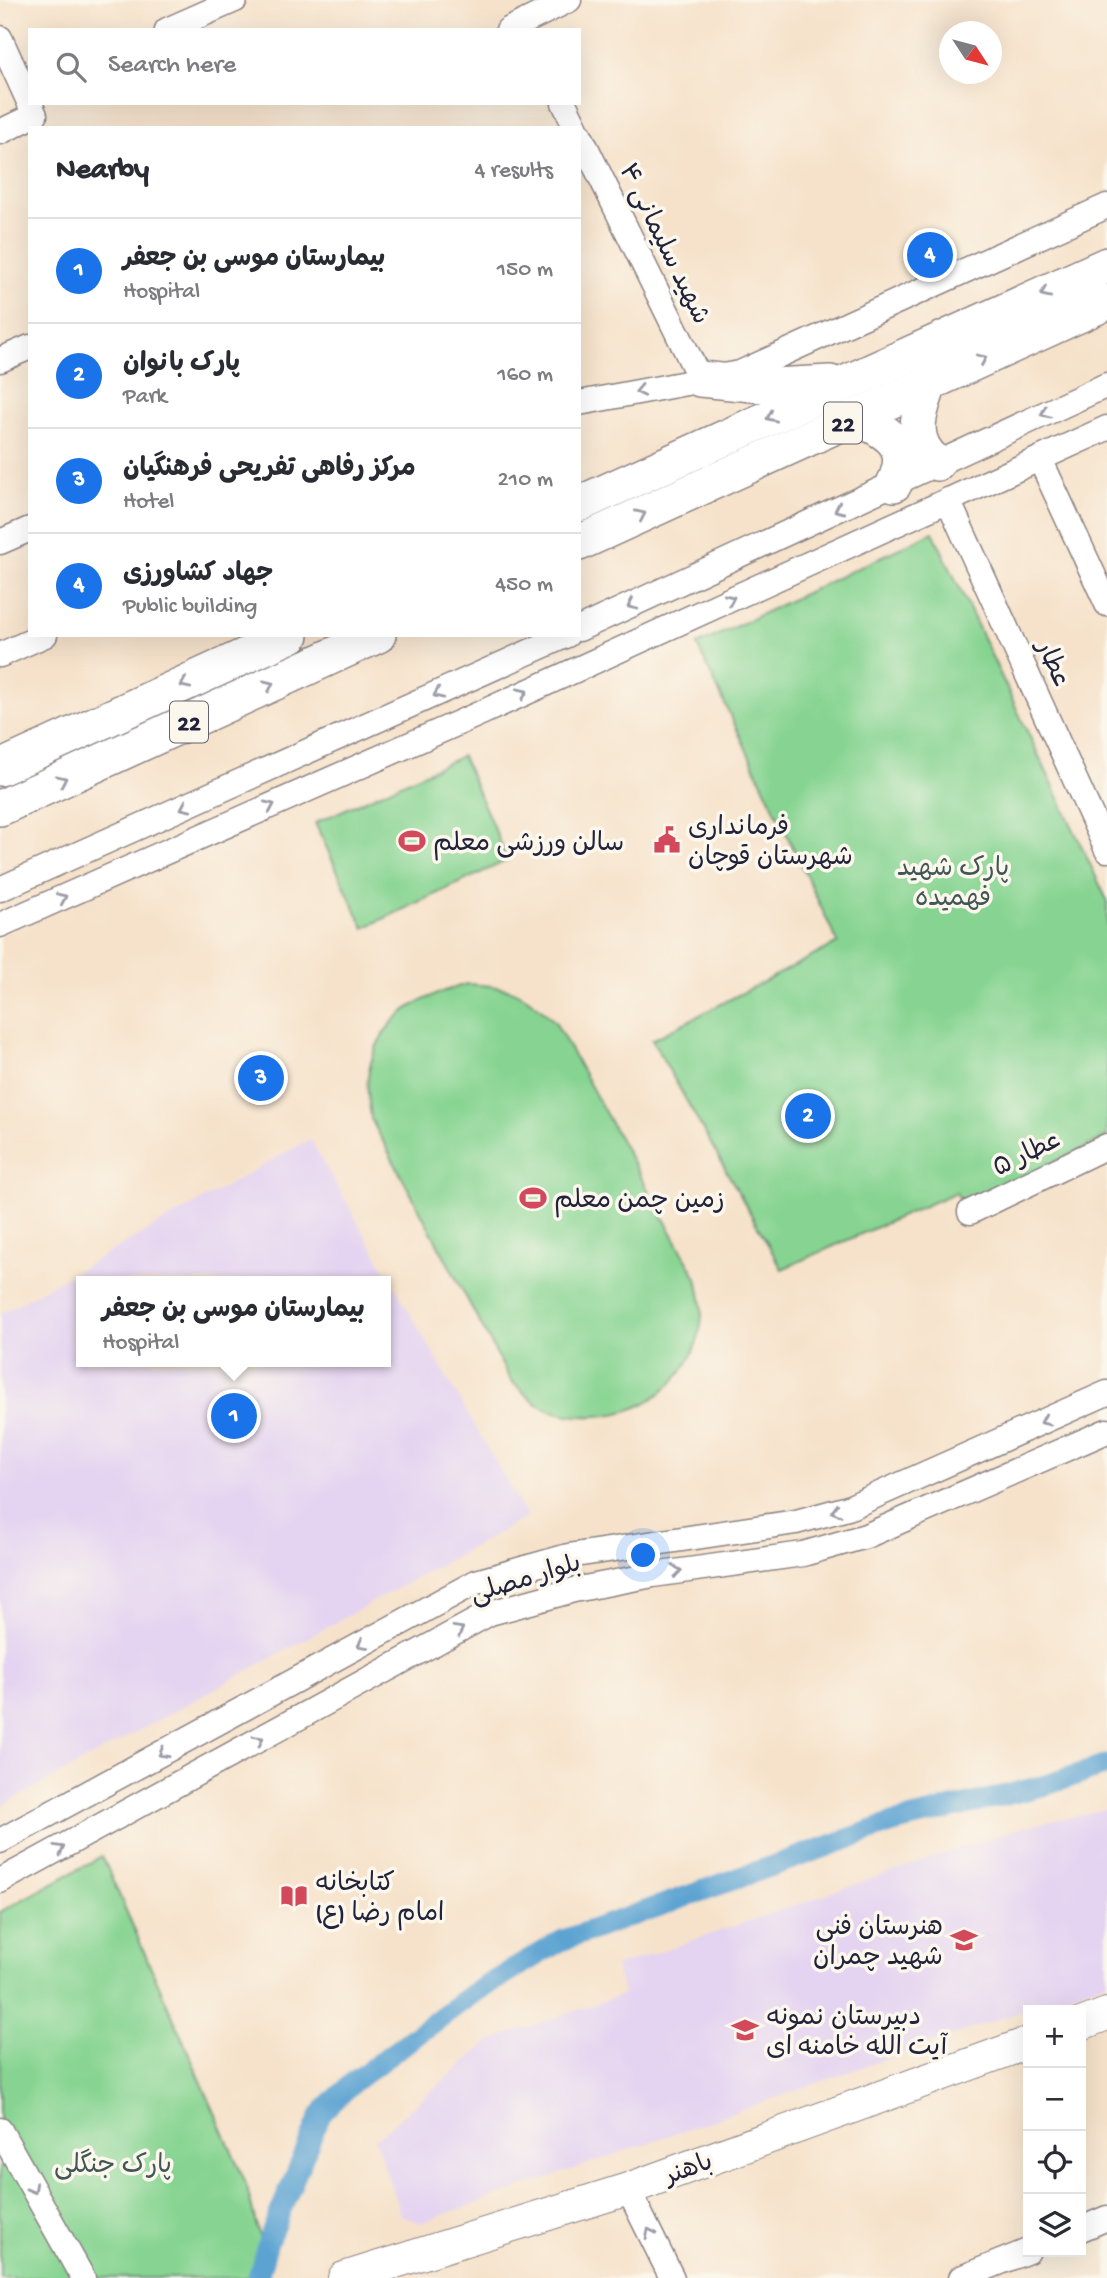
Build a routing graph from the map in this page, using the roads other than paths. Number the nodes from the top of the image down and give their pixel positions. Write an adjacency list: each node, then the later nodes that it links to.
1 (235, 0): 4 (street)
2 (569, 0): 3 (street)
3 (522, 27)
4 (172, 28)
5 (0, 38): 6 (street)
6 (28, 95)
7 (28, 101): 10 (street)
8 (565, 105): 9 (street)
9 (575, 126)
10 (0, 132)
11 (581, 138): 17 (street, شهید سلیمانی ۴)
12 (1107, 206): 17 (street)
13 (1107, 265): 18 (highway, 22, one-way to 18)
14 (1107, 302): 19 (highway, 22, one-way to 14)
15 (28, 348): 16 (street)
16 (0, 360)
17 (700, 379): 18 (highway); 21 (street, one-way to 21)
18 (850, 381): 28 (highway, 22, one-way to 28)
19 (930, 382): 22 (highway, 22); 25 (highway)
20 (1107, 385): 25 (street, one-way to 25)
21 (581, 403)
22 (856, 417): 26 (highway); 31 (highway, 22, one-way to 22)
23 (1107, 428): 24 (street)
24 (1040, 459): 27 (street); 32 (street)
25 (937, 463): 26 (street)
26 (894, 484): 33 (street, one-way to 33)
27 (948, 500): 40 (street, one-way to 27); 43 (street, عطار)
28 (581, 504)
29 (28, 530): 30 (street)
30 (0, 542)
31 (581, 542)
32 (1107, 604)
33 (581, 628)
34 (40, 637): 38 (street)
35 (288, 637): 41 (highway, 22, one-way to 41)
36 (374, 637): 42 (highway, 22, one-way to 36)
37 (563, 637): 39 (street)
38 (0, 655)
39 (467, 681): 40 (street); 44 (street, one-way to 44)
40 (481, 713): 45 (street, one-way to 40)
41 (0, 768)
42 (0, 808)
43 (1107, 850)
44 (0, 889)
45 (0, 925)
46 (1107, 1146): 47 (street, عطار ۵)
47 (970, 1212)
48 (1107, 1393): 50 (street, بلوار مصلی, one-way to 50)
49 (1107, 1431): 51 (street, بلوار مصلی, one-way to 49)
50 (0, 1841)
51 (0, 1881)
52 (1107, 2014): 53 (main road)
53 (1086, 2022)
54 (1023, 2045): 56 (main road, باهنر)
55 (0, 2130): 60 (street, one-way to 60)
56 (628, 2189): 61 (main road, باهنر); 62 (street, one-way to 56)
57 (1107, 2218): 58 (street)
58 (1086, 2227)
59 (1023, 2253): 63 (street)
60 (83, 2278)
61 (344, 2278)
62 (672, 2278)
63 (961, 2278)

